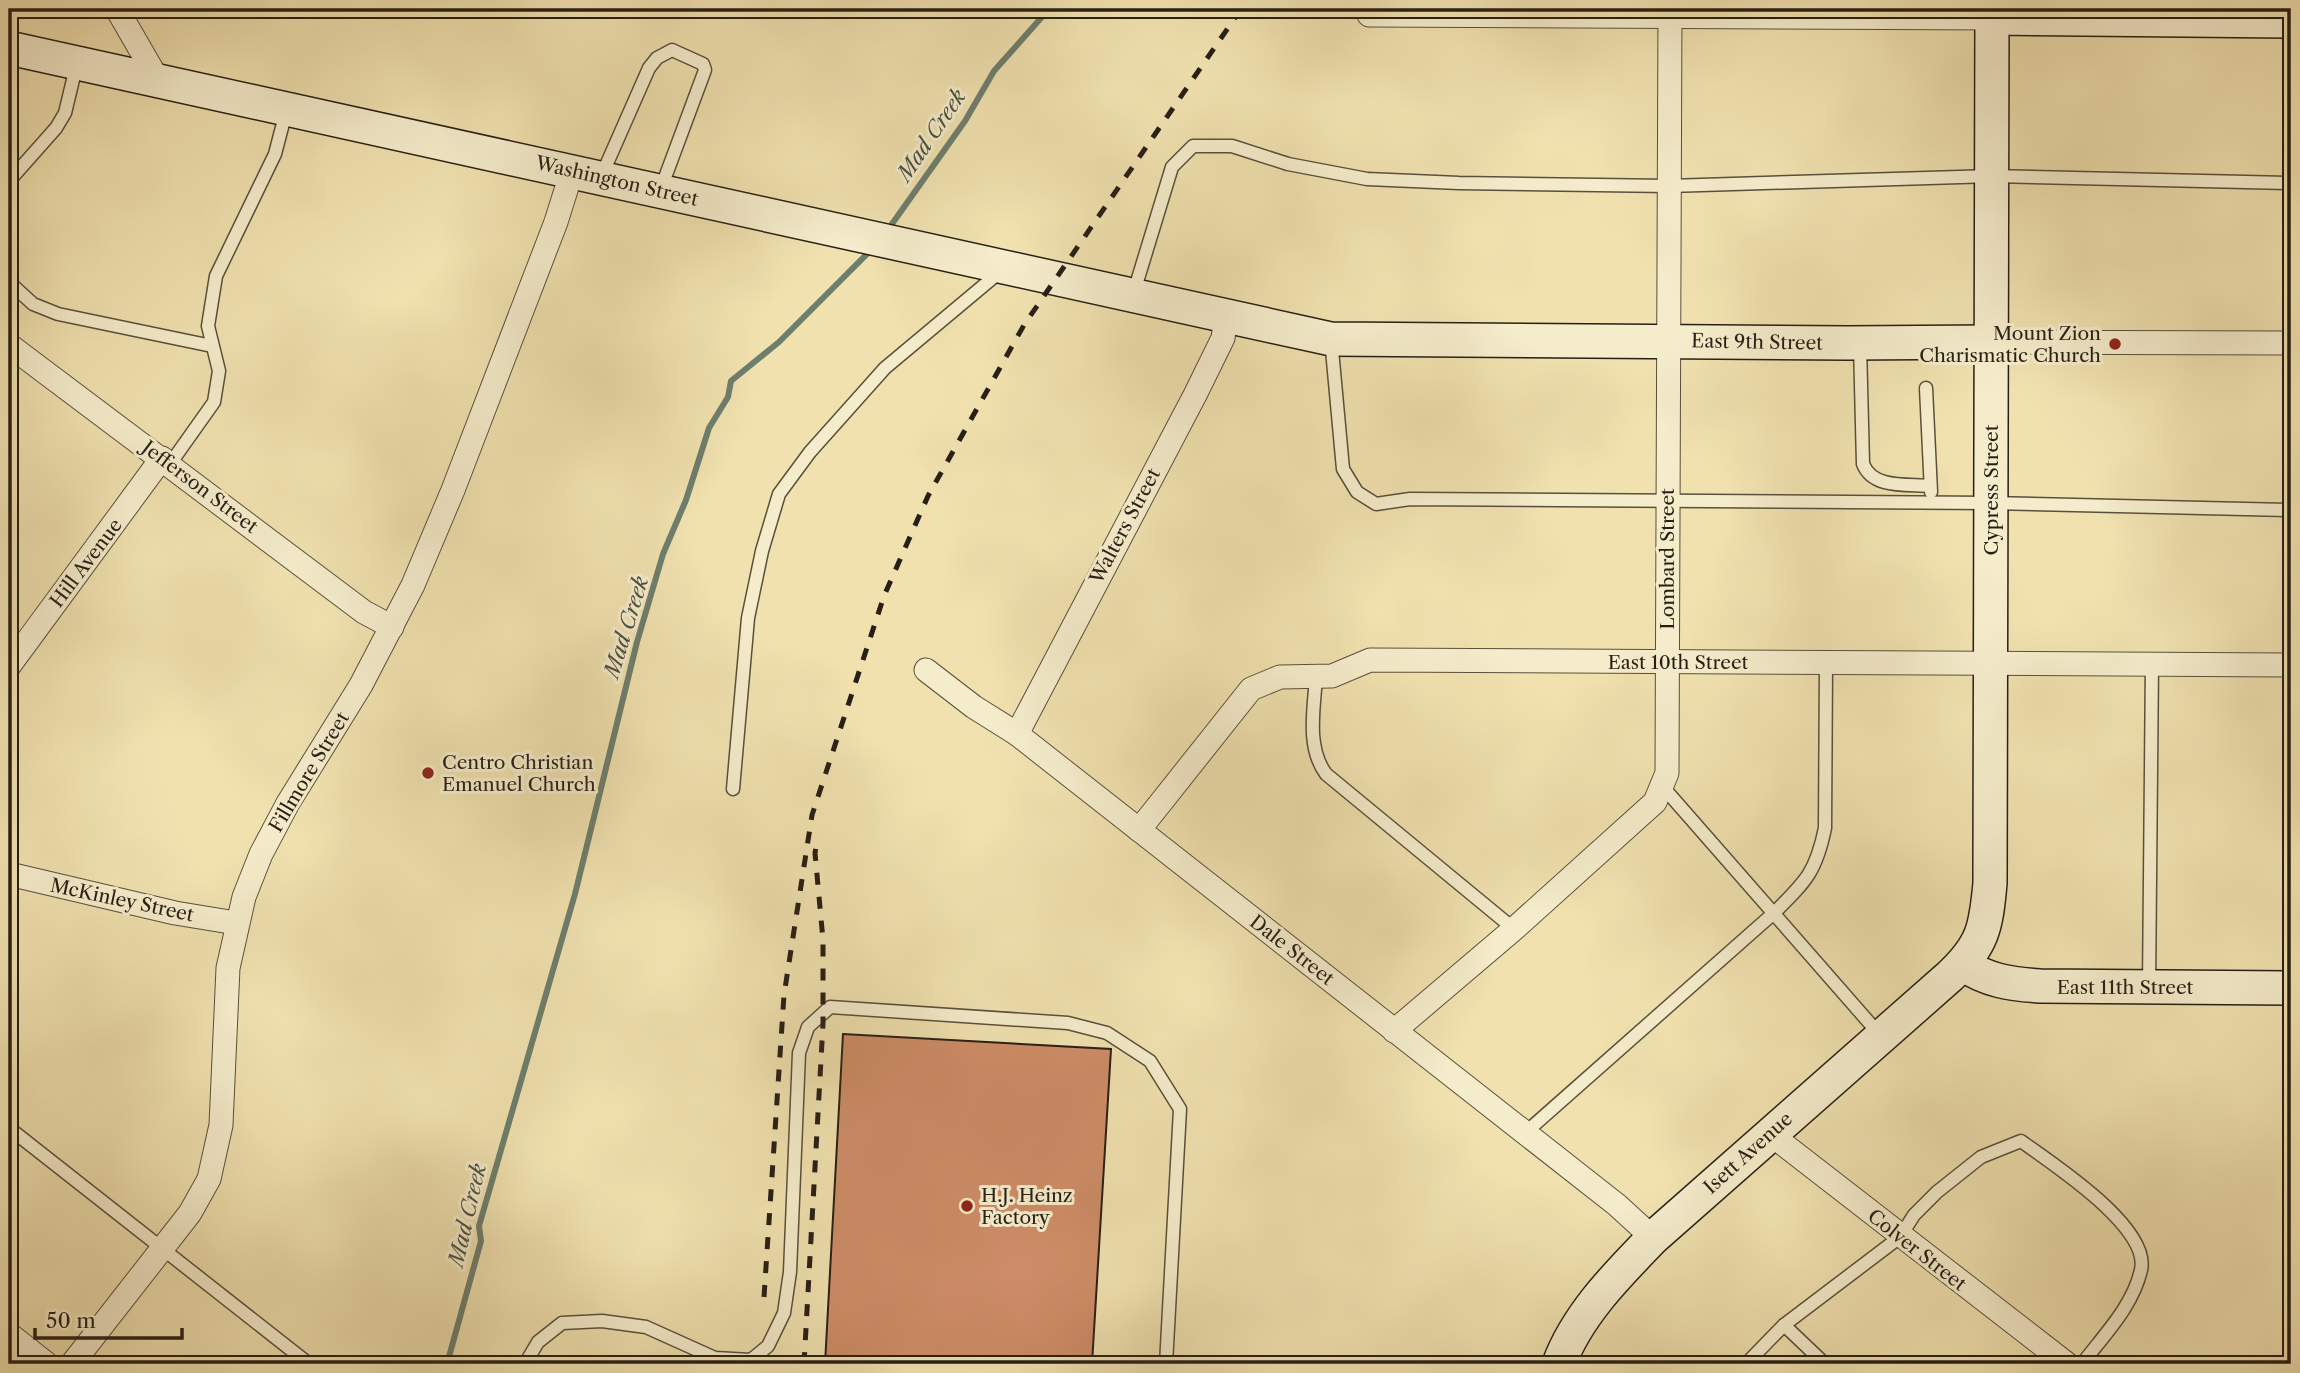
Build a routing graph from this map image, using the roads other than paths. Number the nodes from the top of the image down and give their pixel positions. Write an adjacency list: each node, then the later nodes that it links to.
1 (117, 9): 8 (street)
2 (1670, 13): 3 (street); 4 (street); 14 (street, Lombard Street)
3 (1992, 13): 5 (main road); 11 (main road, Cypress Street)
4 (1369, 15)
5 (2291, 21)
6 (9, 48): 7 (main road, Washington Street)
7 (77, 62): 8 (main road, Washington Street); 12 (lane)
8 (158, 80): 9 (main road, Washington Street)
9 (287, 108): 10 (main road, Washington Street); 26 (lane)
10 (586, 174): 15 (main road, Washington Street); 15 (lane); 34 (street, Fillmore Street)
11 (1992, 176): 13 (lane); 14 (lane); 22 (main road, Cypress Street)
12 (9, 181)
13 (2291, 183)
14 (1669, 186): 18 (lane); 21 (street, Lombard Street)
15 (660, 191): 16 (main road, Washington Street)
16 (1004, 268): 18 (main road, Washington Street); 45 (lane)
17 (9, 282): 26 (lane)
18 (1132, 296): 19 (main road, Washington Street)
19 (1226, 316): 20 (main road, East 9th Street); 43 (street, Walters Street)
20 (1331, 339): 21 (main road, East 9th Street); 30 (lane)
21 (1668, 340): 23 (main road, East 9th Street); 30 (street, Lombard Street)
22 (1992, 342): 23 (main road, East 9th Street); 24 (street, East 9th Street); 32 (main road, Cypress Street)
23 (1860, 343): 29 (lane)
24 (2291, 343)
25 (9, 345): 28 (street, Jefferson Street)
26 (212, 346): 28 (lane)
27 (1926, 388): 29 (lane)
28 (166, 461): 34 (street, Jefferson Street); 40 (street, Hill Avenue)
29 (1930, 486): 31 (lane)
30 (1667, 501): 31 (lane); 35 (street, Lombard Street)
31 (1931, 503): 32 (lane)
32 (1990, 503): 33 (lane); 38 (main road, Cypress Street)
33 (2291, 510)
34 (392, 626): 49 (street, Fillmore Street)
35 (1667, 662): 37 (street, East 10th Street); 42 (street, East 10th Street); 44 (street, Lombard Street)
36 (2152, 662): 38 (street, East 10th Street); 39 (street, East 10th Street); 52 (lane)
37 (1826, 663): 38 (street, East 10th Street); 48 (lane)
38 (1991, 663): 51 (main road, Cypress Street)
39 (2291, 665)
40 (9, 666)
41 (926, 670): 43 (street, Dale Street)
42 (1316, 677): 46 (street, East 10th Street); 50 (lane)
43 (1017, 734): 46 (street, Dale Street)
44 (1663, 787): 48 (lane); 50 (street)
45 (733, 789)
46 (1139, 830): 54 (street, Dale Street)
47 (9, 874): 49 (street, McKinley Street)
48 (1775, 912): 55 (lane); 57 (lane)
49 (236, 923): 61 (street, Fillmore Street)
50 (1514, 929): 54 (street)
51 (1963, 964): 52 (main road, East 11th Street); 55 (main road, Isett Avenue)
52 (2149, 987): 53 (main road, East 11th Street)
53 (2291, 988)
54 (1394, 1031): 57 (street, Dale Street)
55 (1881, 1035): 58 (main road, Isett Avenue)
56 (9, 1128): 61 (lane)
57 (1525, 1133): 60 (street, Dale Street)
58 (1769, 1133): 59 (street, Colver Street); 60 (main road, Isett Avenue)
59 (1900, 1237): 62 (lane); 72 (street, Colver Street); 73 (lane)
60 (1653, 1238): 64 (main road, Isett Avenue)
61 (162, 1249): 66 (street, Fillmore Street); 67 (lane)
62 (1784, 1325): 70 (lane); 71 (lane)
63 (9, 1334): 65 (street)
64 (1564, 1362)
65 (47, 1364)
66 (72, 1364)
67 (309, 1364)
68 (525, 1364): 69 (lane)
69 (1166, 1364)
70 (1746, 1364)
71 (1825, 1364)
72 (2067, 1364)
73 (2082, 1364)

